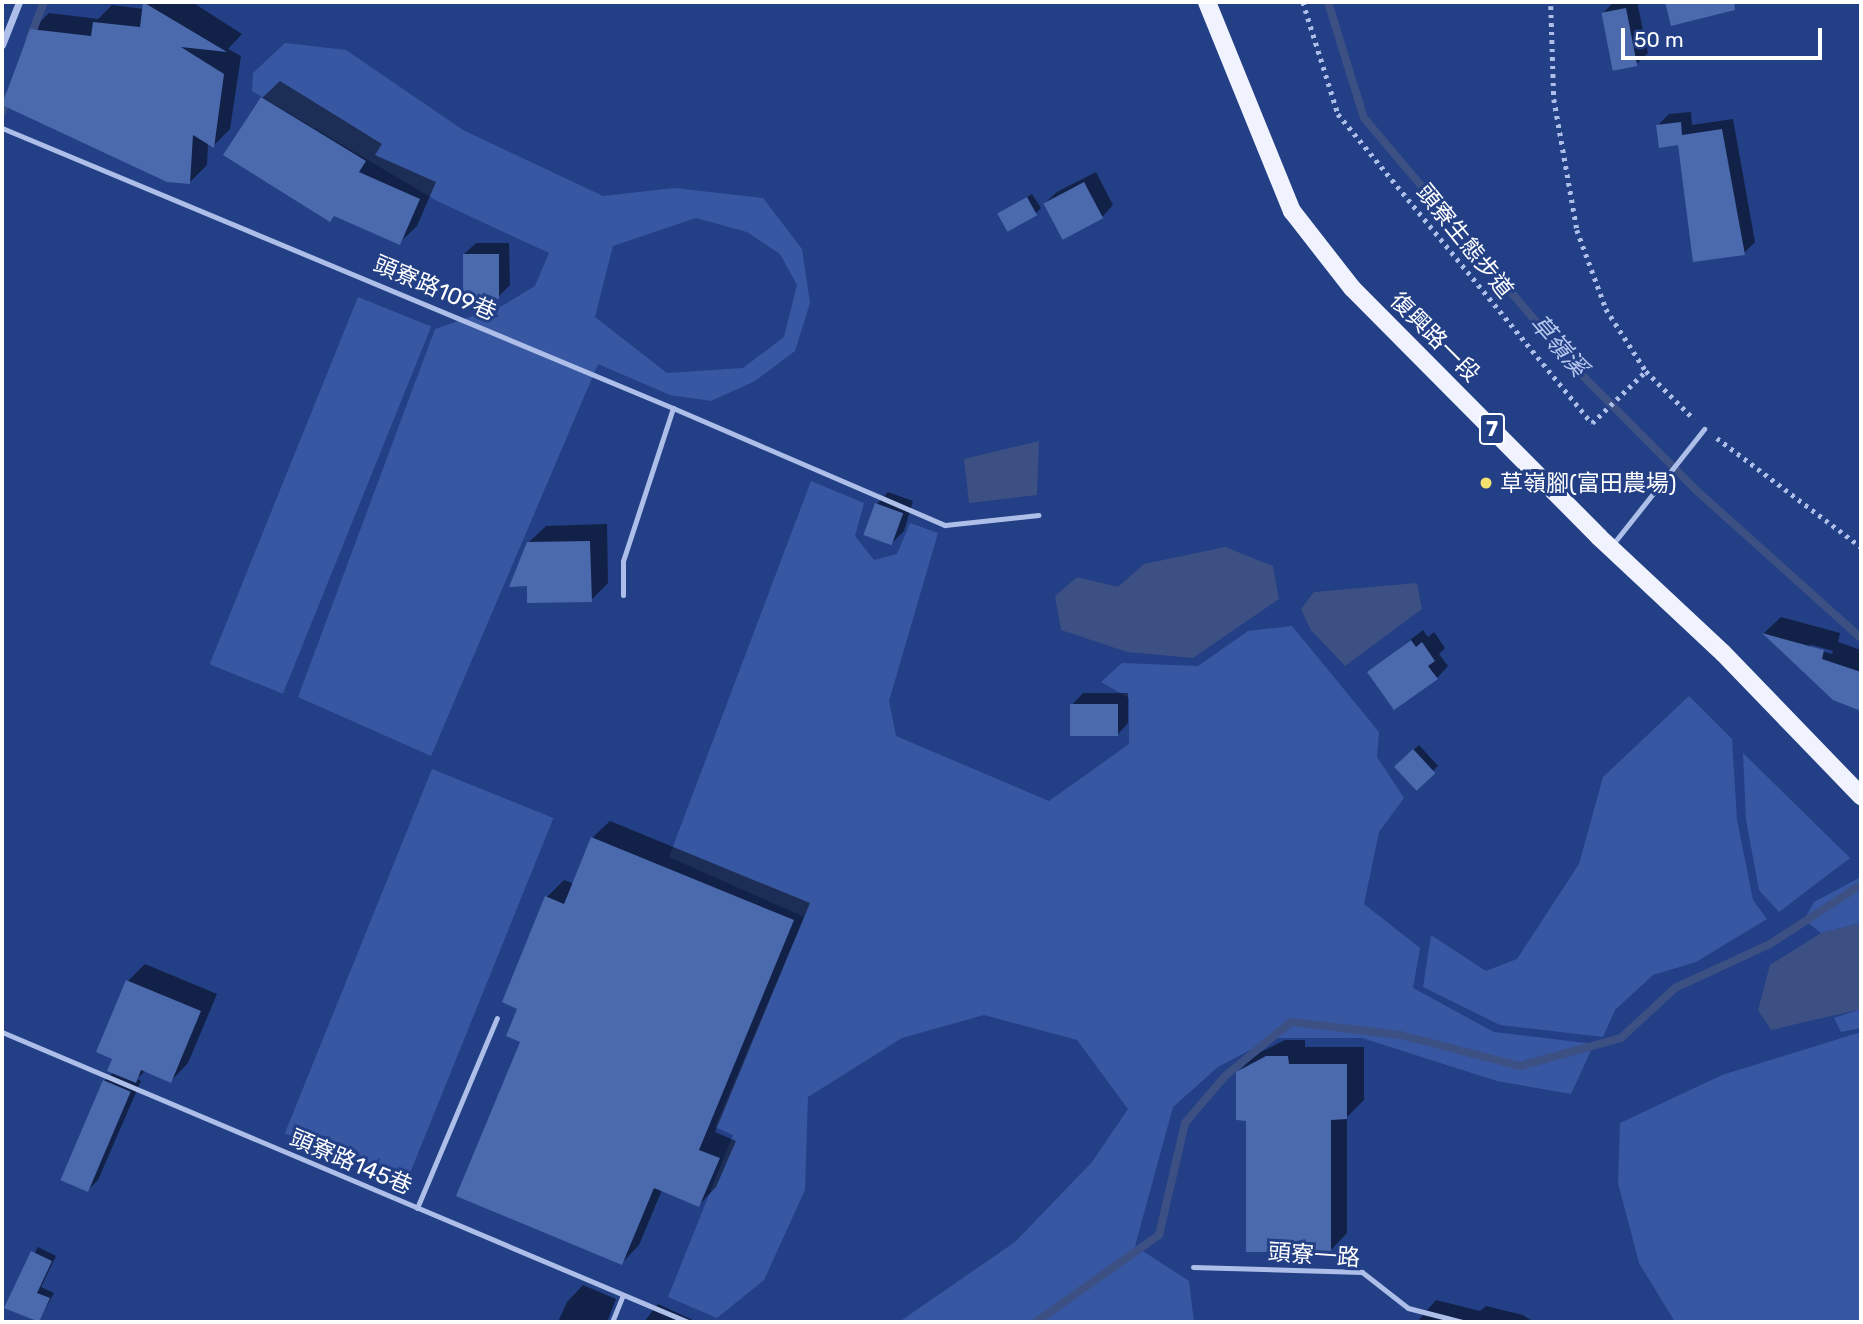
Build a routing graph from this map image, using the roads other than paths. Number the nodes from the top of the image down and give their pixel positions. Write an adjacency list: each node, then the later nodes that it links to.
1 (19, 2): 3 (street)
2 (1208, 2): 8 (main road, 復興路一段 / 7)
3 (2, 45)
4 (2, 128): 5 (lane, 頭寮路109巷)
5 (673, 408): 7 (lane, 頭寮路109巷); 9 (lane)
6 (1704, 429): 8 (lane)
7 (1038, 515)
8 (1610, 547): 10 (main road, 復興路一段 / 7)
9 (623, 595)
10 (1861, 796)
11 (497, 1018): 13 (lane)
12 (2, 1032): 13 (lane, 頭寮路145巷)
13 (416, 1208): 15 (lane, 頭寮路145巷)
14 (1193, 1267): 18 (lane, 頭寮一路)
15 (623, 1295): 16 (lane); 17 (lane, 頭寮路145巷)
16 (612, 1322)
17 (688, 1322)
18 (1462, 1322)

